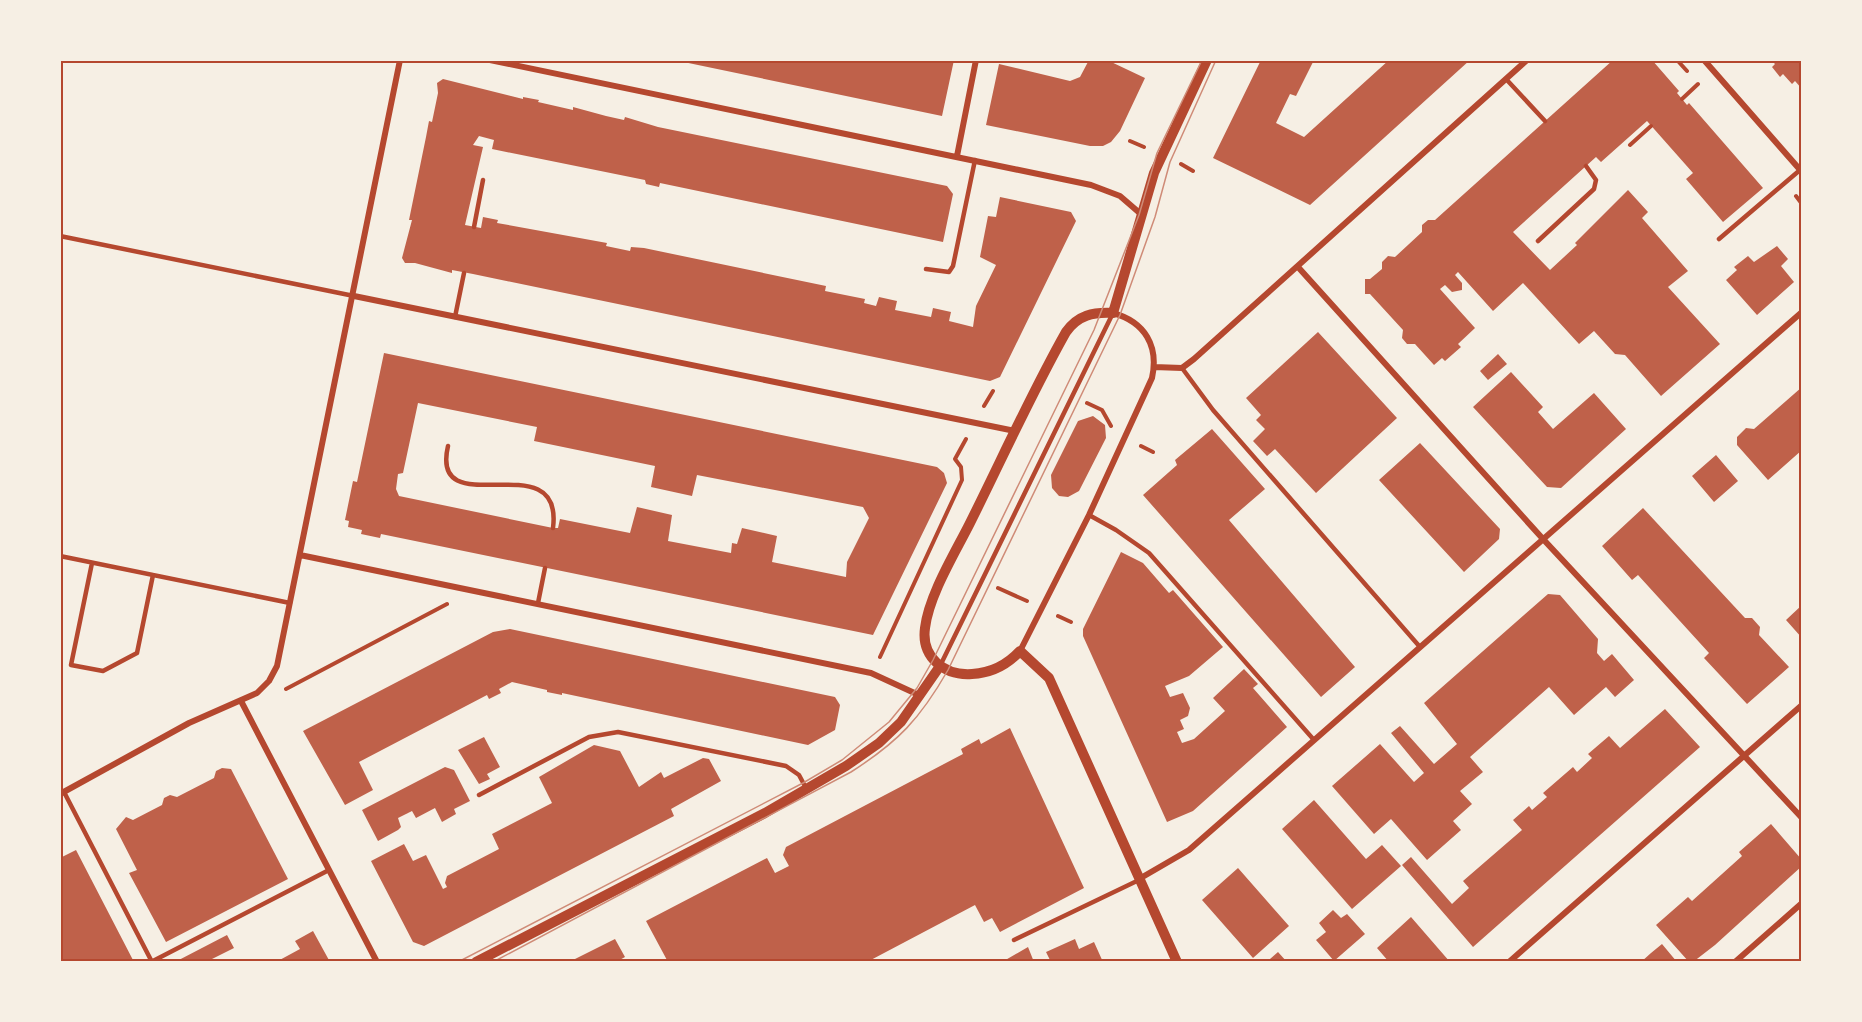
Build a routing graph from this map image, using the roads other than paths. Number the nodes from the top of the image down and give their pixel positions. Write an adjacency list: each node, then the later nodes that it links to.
1 (400, 60): 24 (street)
2 (490, 60): 8 (street)
3 (536, 60): 8 (street)
4 (976, 60): 11 (street)
5 (1207, 60): 16 (street)
6 (1527, 60): 9 (street)
7 (1704, 60): 14 (street)
8 (530, 68): 11 (street)
9 (1506, 80): 10 (lane); 21 (street)
10 (1545, 121)
11 (957, 156): 12 (street)
12 (975, 160): 16 (street); 22 (lane)
13 (1586, 166): 20 (lane)
14 (1801, 171): 19 (lane)
15 (483, 180): 17 (lane)
16 (1142, 215): 26 (street)
17 (474, 227)
18 (60, 236): 24 (lane)
19 (1719, 239)
20 (1538, 240)
21 (1298, 267): 29 (street); 34 (street)
22 (926, 269)
23 (464, 273): 27 (lane)
24 (354, 297): 27 (street); 35 (street)
25 (1802, 312): 34 (street)
26 (1113, 313): 28 (street); 30 (street); 44 (lane)
27 (455, 317): 30 (street)
28 (1154, 367): 29 (street); 32 (street)
29 (1182, 368): 42 (lane)
30 (1016, 431): 44 (street)
31 (448, 446): 33 (lane)
32 (1089, 515): 43 (street); 48 (lane)
33 (553, 528)
34 (1543, 538): 42 (street); 49 (street)
35 (300, 555): 40 (street); 41 (street)
36 (60, 556): 37 (lane)
37 (92, 563): 39 (lane); 39 (lane)
38 (545, 568): 41 (lane)
39 (153, 575): 40 (lane)
40 (290, 603): 46 (street)
41 (538, 603): 45 (street)
42 (1420, 647): 48 (street)
43 (1020, 651): 44 (street); 55 (street)
44 (940, 666): 45 (street)
45 (921, 696): 50 (street)
46 (241, 701): 51 (street); 54 (street)
47 (1802, 705): 49 (street)
48 (1314, 740): 55 (street)
49 (1744, 756): 53 (street); 62 (street)
50 (807, 790): 52 (lane); 60 (street)
51 (62, 793): 58 (lane)
52 (479, 795)
53 (1802, 818)
54 (329, 870): 58 (lane); 59 (street)
55 (1139, 880): 57 (lane); 61 (street)
56 (1802, 903): 63 (street)
57 (1014, 940)
58 (151, 962)
59 (377, 962)
60 (476, 962)
61 (1177, 962)
62 (1509, 962)
63 (1736, 962)

